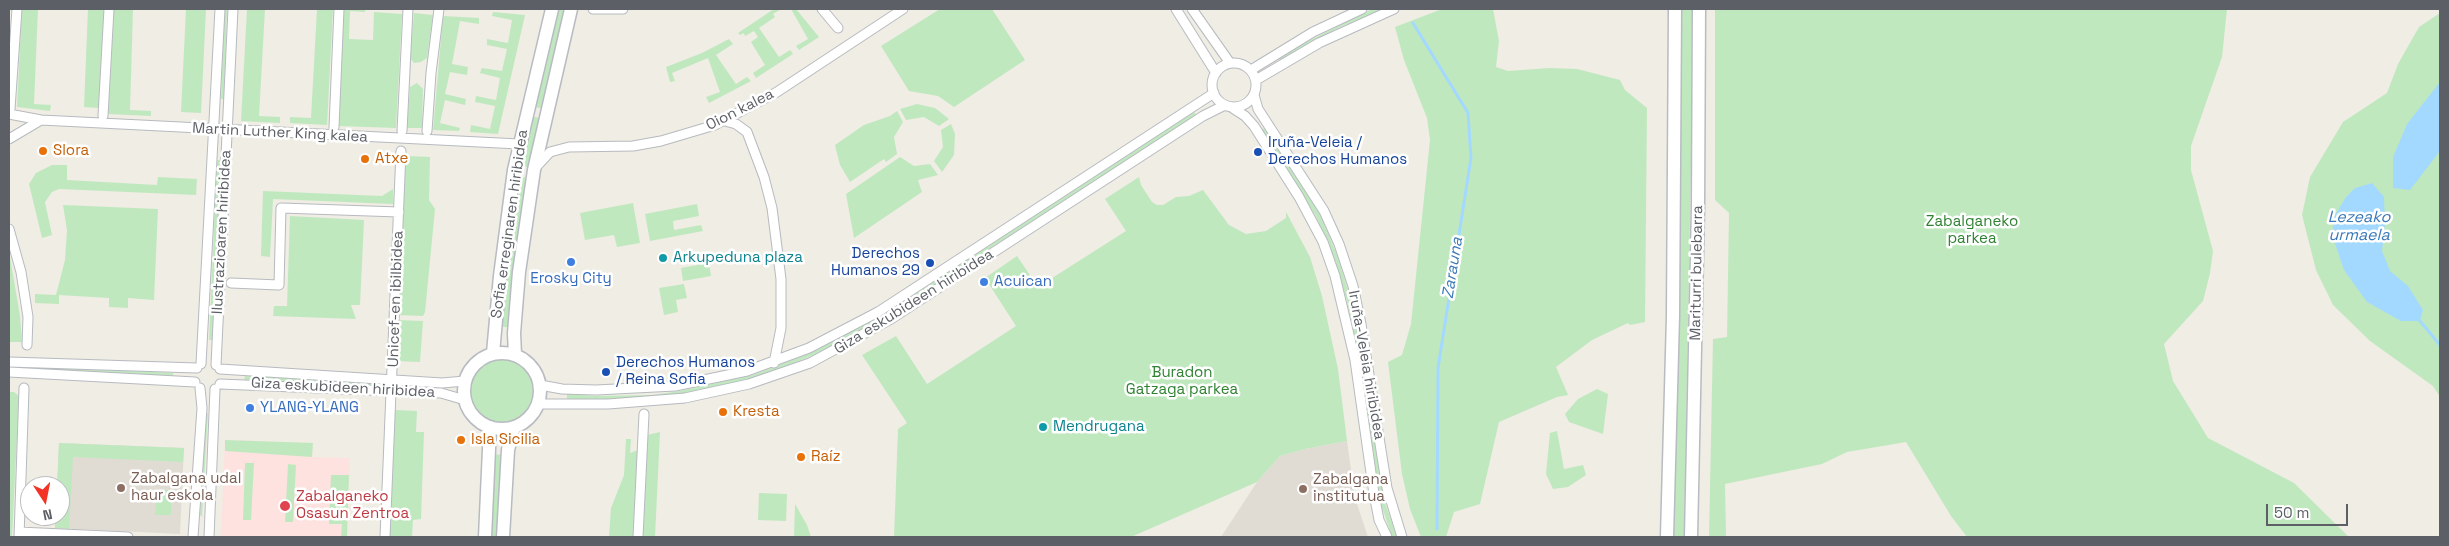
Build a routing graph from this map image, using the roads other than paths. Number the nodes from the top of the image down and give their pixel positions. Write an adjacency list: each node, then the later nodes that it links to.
1 (17, 9): 28 (street)
2 (110, 9): 29 (street)
3 (220, 9): 33 (street, Ilustrazioaren hiribidea)
4 (233, 9): 34 (street, Ilustrazioaren hiribidea)
5 (339, 9): 32 (street)
6 (408, 9): 35 (street)
7 (439, 9): 36 (street)
8 (552, 9): 38 (main road, Sofia erreginaren hiribidea)
9 (571, 9): 40 (main road, Sofia erreginaren hiribidea)
10 (593, 9): 11 (street)
11 (623, 9)
12 (822, 9): 20 (street)
13 (904, 9): 31 (street, Oion kalea)
14 (1176, 9): 23 (street)
15 (1192, 9): 21 (street)
16 (1362, 9): 22 (street)
17 (1394, 9): 24 (street)
18 (1675, 9): 74 (main road, Mariturri bulebarra)
19 (1699, 9): 75 (main road, Mariturri bulebarra)
20 (838, 28)
21 (1230, 63): 22 (street); 23 (street)
22 (1251, 70): 24 (street)
23 (1216, 73): 25 (street)
24 (1256, 80): 26 (street)
25 (1214, 92): 27 (street); 48 (street, Giza eskubideen hiribidea)
26 (1254, 96): 27 (street); 73 (street, Iruña-Veleia hiribidea)
27 (1228, 106): 60 (street, Giza eskubideen hiribidea); 72 (street, Iruña-Veleia hiribidea)
28 (9, 110): 30 (street, Martin Luther King kalea)
29 (103, 116)
30 (41, 120): 33 (street, Martin Luther King kalea); 37 (street)
31 (725, 121): 40 (street, Oion kalea); 48 (street)
32 (334, 127)
33 (214, 129): 34 (street, Martin Luther King kalea); 49 (street, Ilustrazioaren hiribidea)
34 (228, 130): 38 (street, Martin Luther King kalea); 50 (street, Ilustrazioaren hiribidea)
35 (402, 131)
36 (428, 131)
37 (9, 139)
38 (519, 144): 45 (main road, Sofia erreginaren hiribidea)
39 (401, 151): 41 (street, Unicef-en ibilbidea)
40 (534, 170): 46 (main road, Sofia erreginaren hiribidea)
41 (399, 212): 43 (street); 52 (street, Unicef-en ibilbidea)
42 (9, 229): 44 (street)
43 (231, 283)
44 (27, 345)
45 (493, 353): 46 (main road); 53 (main road)
46 (515, 355): 55 (main road)
47 (9, 362): 49 (street)
48 (774, 362): 55 (street, Giza eskubideen hiribidea)
49 (199, 366): 50 (street); 54 (street)
50 (218, 367): 52 (street, Giza eskubideen hiribidea); 56 (street)
51 (9, 372): 54 (street)
52 (393, 380): 53 (street, Giza eskubideen hiribidea); 58 (street, Unicef-en ibilbidea)
53 (465, 381): 59 (main road)
54 (198, 385): 56 (street); 66 (street)
55 (540, 385): 60 (main road)
56 (218, 386): 58 (street, Giza eskubideen hiribidea); 67 (street)
57 (24, 388): 64 (street)
58 (392, 390): 59 (street, Giza eskubideen hiribidea); 68 (street, Unicef-en ibilbidea)
59 (465, 400): 62 (main road)
60 (538, 404): 63 (main road)
61 (644, 414): 71 (street)
62 (490, 427): 63 (main road); 69 (main road)
63 (514, 427): 70 (main road)
64 (19, 535): 65 (street)
65 (128, 537)
66 (193, 537)
67 (209, 537)
68 (385, 537)
69 (485, 537)
70 (503, 537)
71 (638, 537)
72 (1387, 537)
73 (1402, 537)
74 (1667, 537)
75 (1691, 537)

